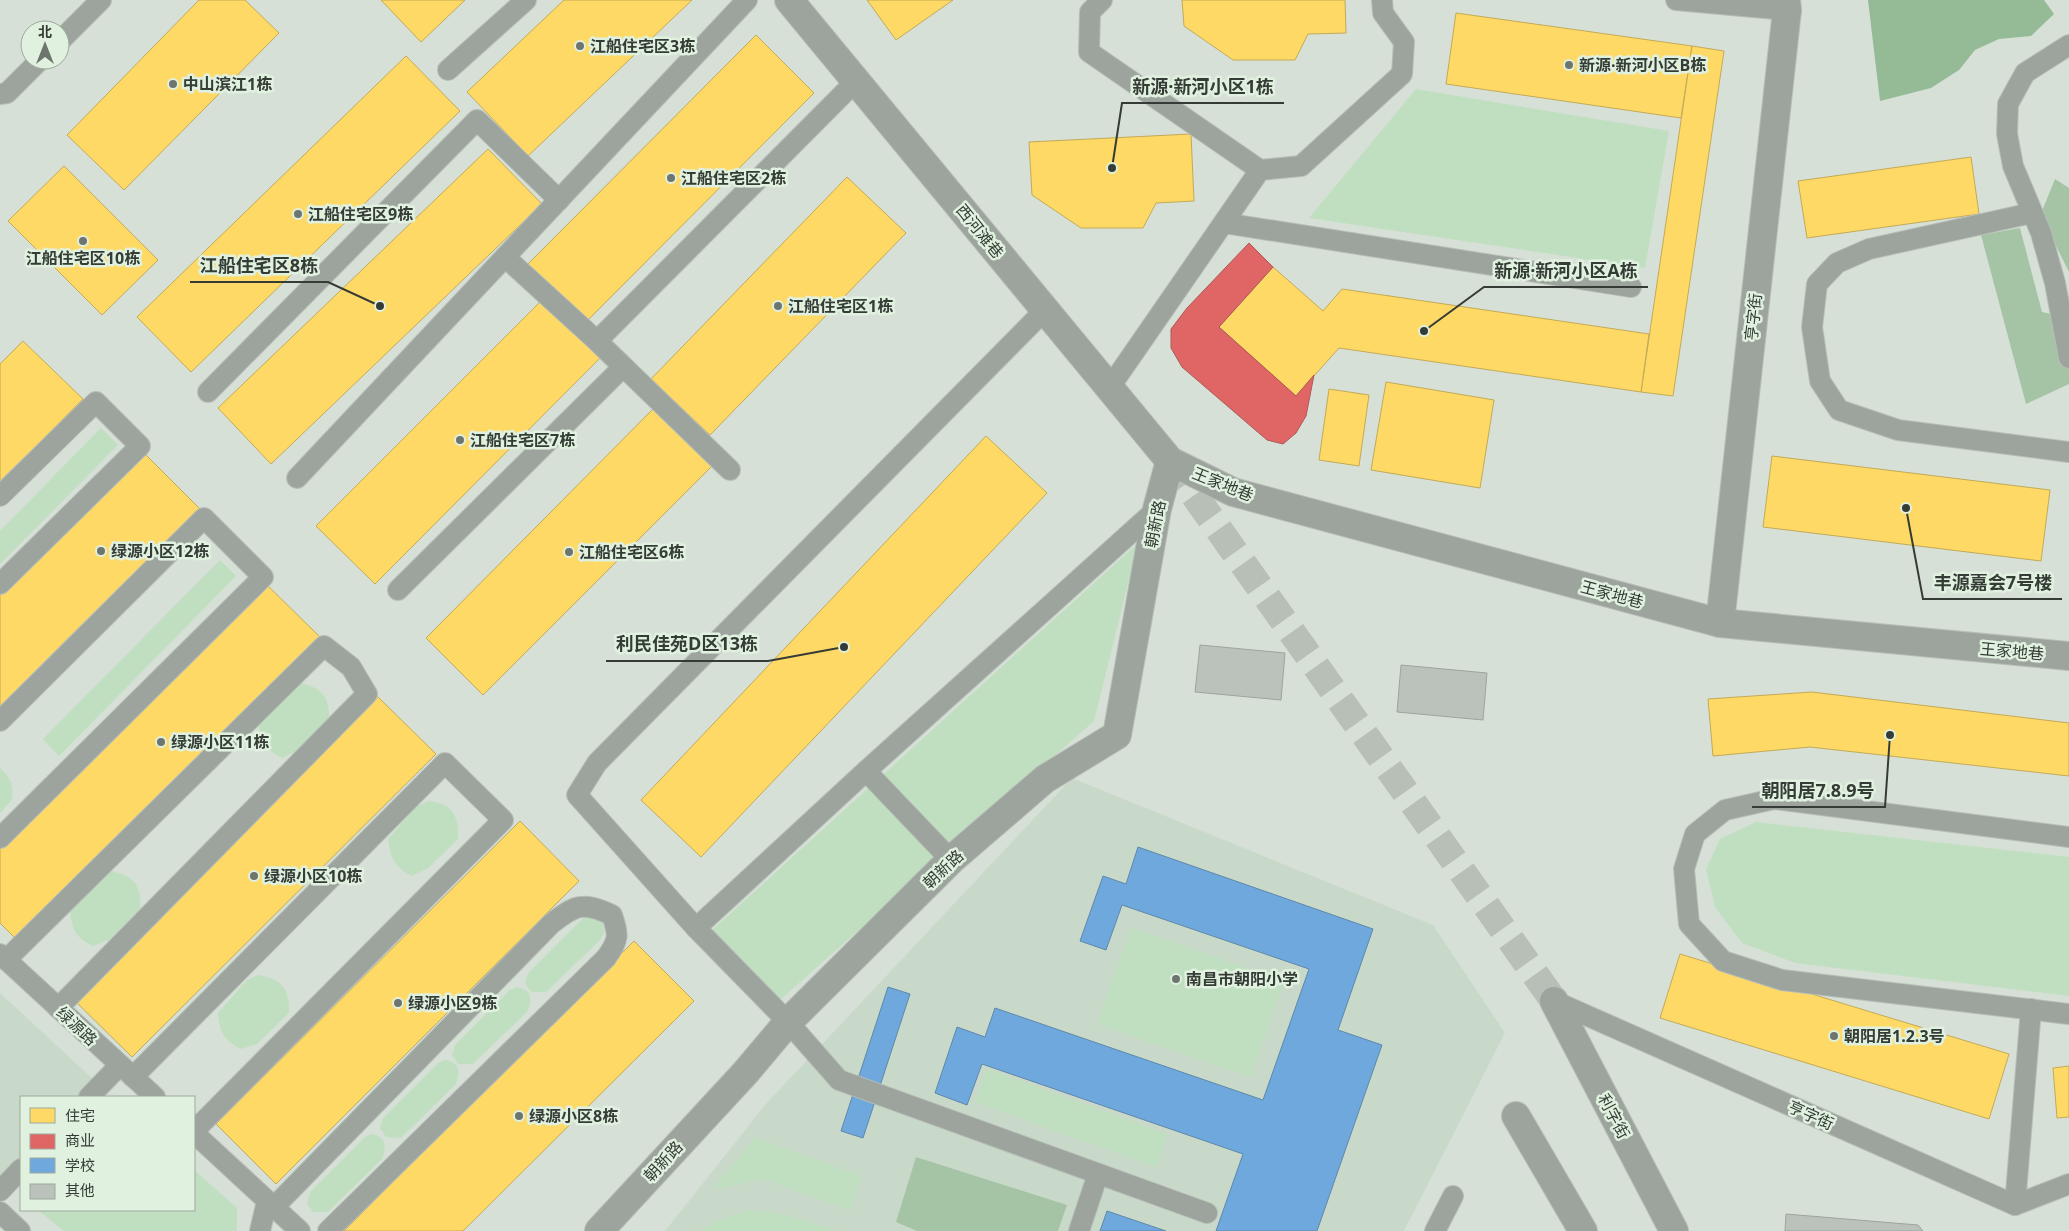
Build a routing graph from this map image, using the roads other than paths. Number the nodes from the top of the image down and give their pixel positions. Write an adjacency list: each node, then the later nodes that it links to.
1 (101, 0): 9 (lane)
2 (526, 0): 12 (lane)
3 (748, 0): 16 (lane)
4 (789, 0): 13 (street, 西河滩巷)
5 (1102, 0): 15 (lane)
6 (1382, 0): 15 (lane)
7 (1676, 0): 8 (lane)
8 (1786, 5): 35 (street, 亨字街)
9 (70, 31)
10 (2069, 45): 17 (lane)
11 (29, 70): 14 (lane)
12 (448, 70)
13 (856, 80): 21 (street, 西河滩巷); 22 (lane)
14 (2, 95)
15 (1260, 170): 18 (lane)
16 (559, 200): 19 (lane); 26 (lane)
17 (2032, 212): 23 (lane); 27 (lane)
18 (1224, 223): 20 (lane); 25 (lane)
19 (505, 257): 22 (lane); 30 (lane)
20 (1631, 287)
21 (1045, 310): 25 (street, 西河滩巷); 42 (lane)
22 (597, 341): 24 (lane)
23 (2069, 358)
24 (623, 367): 29 (lane); 34 (lane)
25 (1110, 388): 28 (street, 西河滩巷)
26 (208, 392)
27 (2069, 452)
28 (1170, 461): 32 (street, 朝新路); 35 (street, 王家地巷)
29 (730, 470)
30 (297, 478)
31 (0, 496): 33 (lane)
32 (1157, 509): 38 (lane); 41 (street, 朝新路)
33 (0, 584)
34 (398, 590)
35 (1720, 623): 36 (street, 王家地巷)
36 (2069, 650)
37 (0, 721): 40 (lane)
38 (866, 771): 41 (lane); 42 (lane)
39 (2069, 837): 46 (lane)
40 (0, 838)
41 (951, 860): 48 (street, 朝新路)
42 (696, 928): 48 (lane)
43 (3, 957): 45 (lane, 绿源路); 45 (lane)
44 (1554, 1001): 61 (lane, 亨字街); 72 (street, 利字街)
45 (58, 1008): 49 (lane, 绿源路)
46 (2031, 1010): 47 (lane); 61 (lane)
47 (2069, 1014)
48 (788, 1022): 56 (lane); 68 (street, 朝新路)
49 (126, 1071): 50 (lane); 51 (lane, 绿源路); 53 (lane)
50 (90, 1096)
51 (154, 1096)
52 (1516, 1116): 71 (street)
53 (195, 1131)
54 (195, 1133): 60 (lane)
55 (20, 1170): 58 (lane)
56 (1098, 1174): 63 (lane); 69 (lane)
57 (2069, 1184): 61 (lane)
58 (0, 1191)
59 (1453, 1196): 70 (lane)
60 (271, 1204): 65 (lane); 66 (lane); 67 (lane)
61 (2015, 1205)
62 (0, 1212): 64 (lane)
63 (1207, 1214)
64 (20, 1231)
65 (260, 1231)
66 (300, 1231)
67 (328, 1231)
68 (599, 1231)
69 (1079, 1231)
70 (1435, 1231)
71 (1583, 1231)
72 (1674, 1231)

